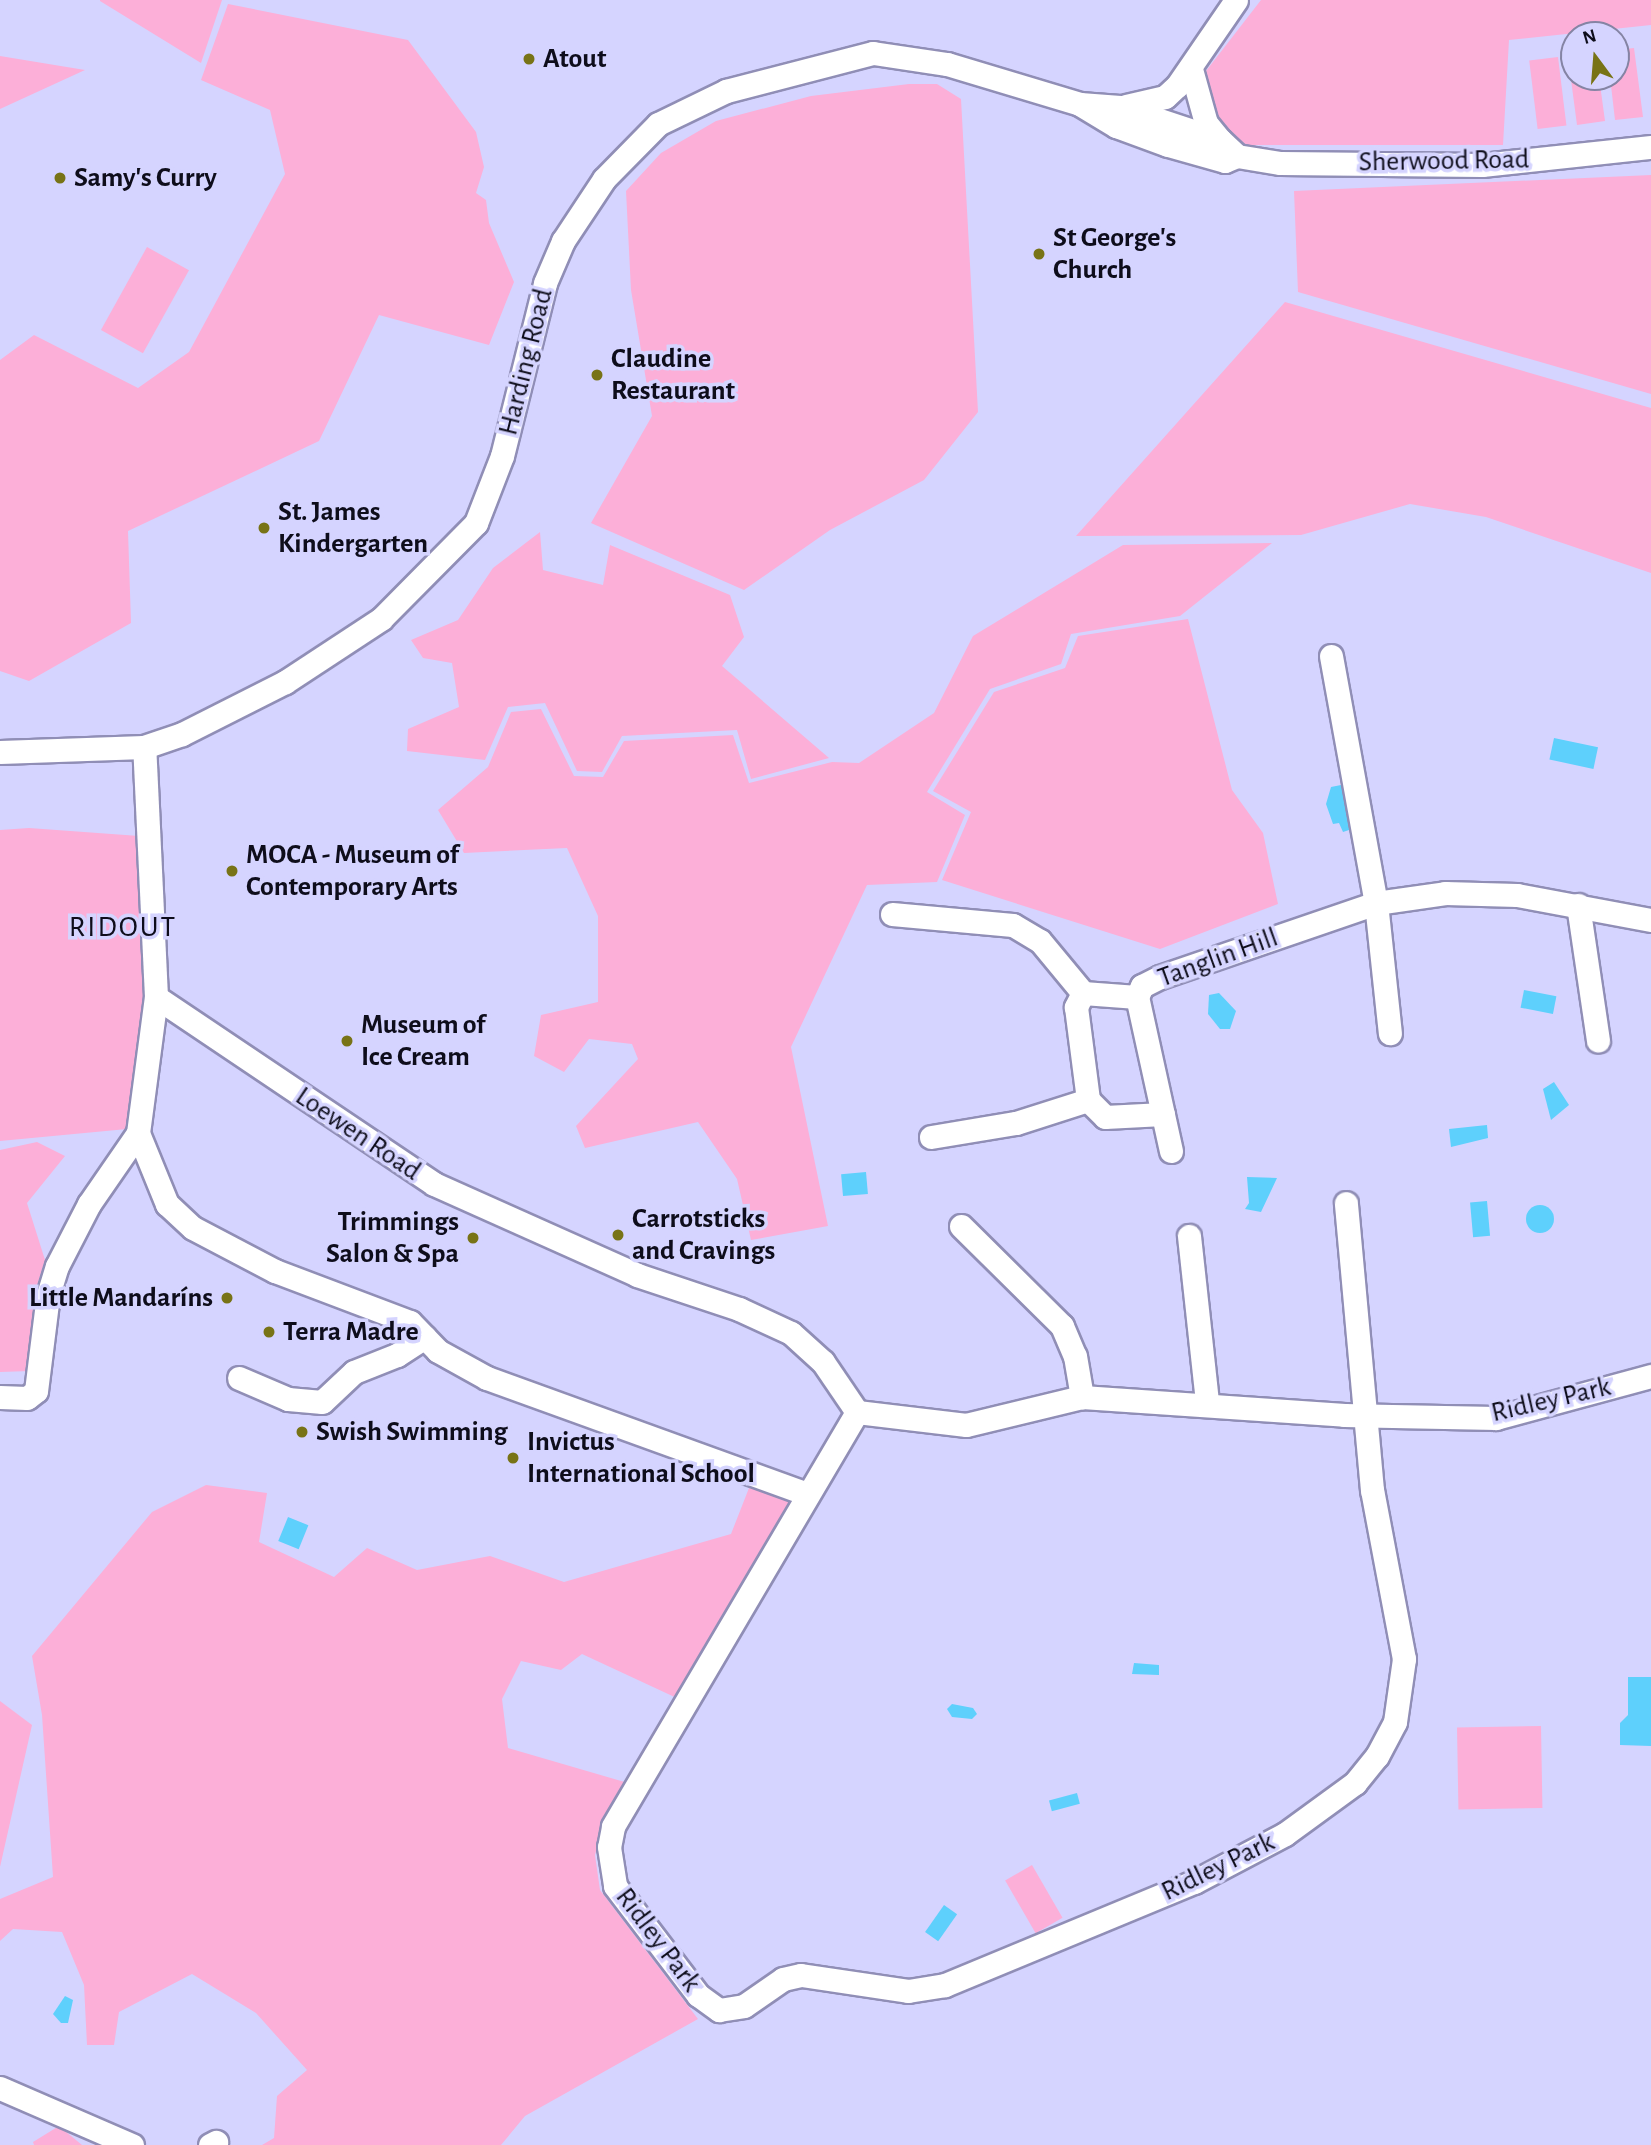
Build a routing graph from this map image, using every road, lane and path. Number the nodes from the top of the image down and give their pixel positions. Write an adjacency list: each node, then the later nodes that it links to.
1 (1236, 0): 2 (street)
2 (1191, 69): 4 (street); 5 (street); 6 (street)
3 (1080, 104): 4 (street, Harding Road); 5 (street, Harding Road); 10 (street, Harding Road)
4 (1120, 107): 5 (street, Harding Road)
5 (1171, 134): 6 (street); 8 (street, Sherwood Road)
6 (1220, 140): 8 (street)
7 (1651, 147): 8 (street, Sherwood Road)
8 (1237, 156)
9 (1331, 656): 12 (street)
10 (144, 747): 11 (street, Harding Road); 17 (street)
11 (0, 752)
12 (1377, 903): 13 (street, Tanglin Hill); 18 (street, Tanglin Hill); 19 (street)
13 (1578, 905): 15 (street, Tanglin Hill); 20 (street)
14 (892, 914): 16 (street)
15 (1651, 920)
16 (1083, 993): 18 (street); 21 (street)
17 (156, 997): 23 (street); 35 (street, Loewen Road)
18 (1136, 997): 22 (street, Tanglin Hill)
19 (1390, 1033)
20 (1598, 1041)
21 (1088, 1100): 22 (street); 24 (street)
22 (1163, 1114): 25 (street, Tanglin Hill)
23 (138, 1133): 29 (street); 32 (street)
24 (931, 1137)
25 (1171, 1152)
26 (1346, 1203): 36 (street, Ridley Park)
27 (961, 1226): 33 (street)
28 (1189, 1236): 34 (street)
29 (425, 1337): 31 (street); 37 (street)
30 (1651, 1376): 36 (street, Ridley Park)
31 (239, 1378)
32 (0, 1397)
33 (1082, 1397): 34 (street, Ridley Park); 35 (street, Ridley Park)
34 (1207, 1403): 36 (street, Ridley Park)
35 (857, 1412): 37 (street, Ridley Park)
36 (1367, 1415): 37 (street, Ridley Park)
37 (808, 1494)
38 (0, 2088): 39 (street)
39 (132, 2145)

